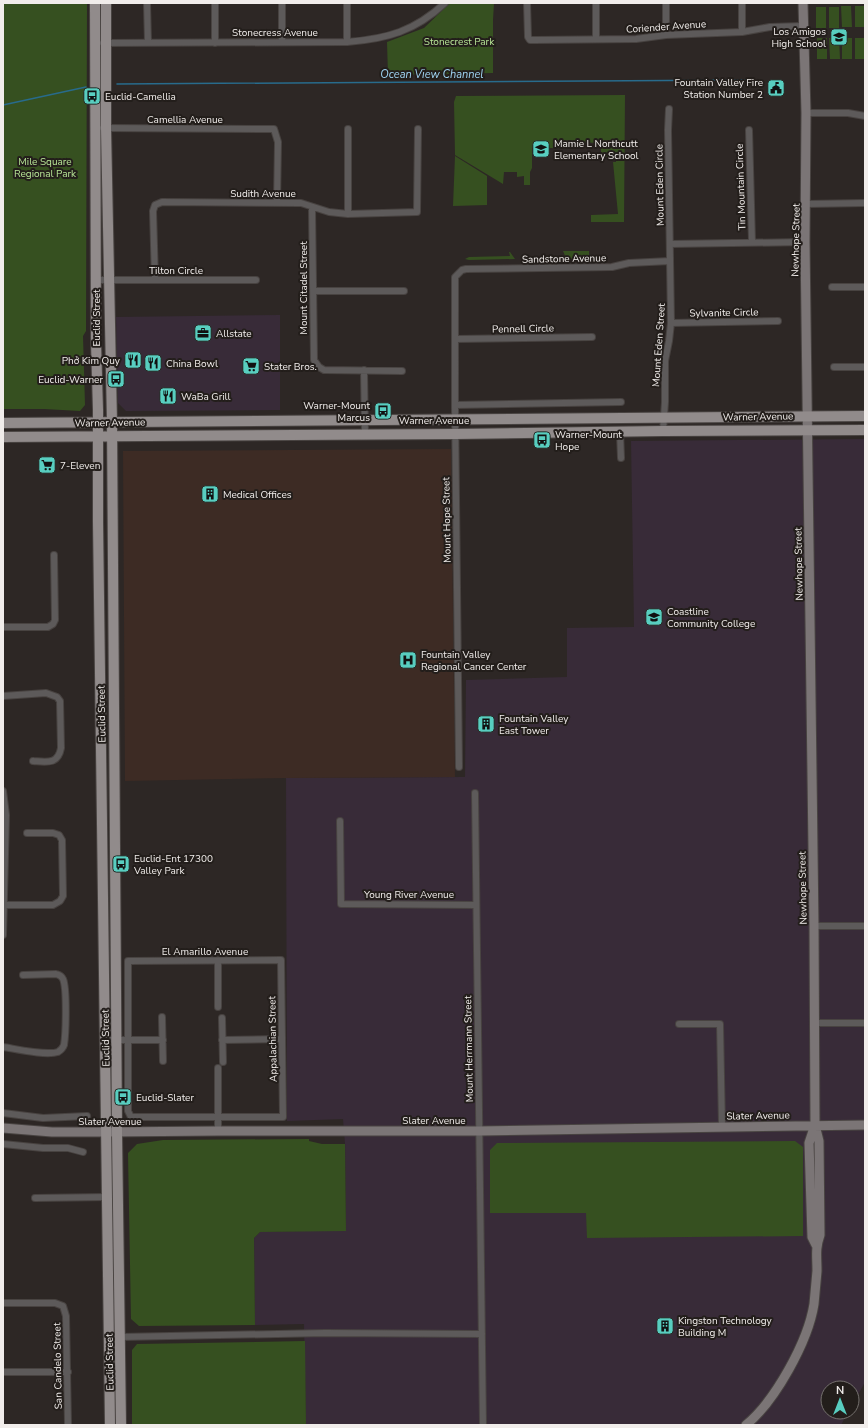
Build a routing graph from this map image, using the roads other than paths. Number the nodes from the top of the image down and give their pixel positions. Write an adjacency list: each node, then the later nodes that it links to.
1 (95, 3): 19 (main road, Euclid Street)
2 (106, 3): 20 (main road, Euclid Street)
3 (147, 3): 21 (street)
4 (214, 3): 22 (street)
5 (282, 3): 17 (street)
6 (347, 3): 18 (street)
7 (445, 3): 18 (street, Stonecress Avenue)
8 (527, 3): 16 (street, Coriender Avenue)
9 (596, 3): 16 (street)
10 (666, 3): 15 (street)
11 (742, 3): 14 (street)
12 (802, 3): 13 (street, Newhope Street)
13 (803, 26): 14 (street, Coriender Avenue); 24 (street, Newhope Street)
14 (742, 32): 15 (street, Coriender Avenue)
15 (666, 35): 16 (street, Coriender Avenue)
16 (596, 39)
17 (282, 42): 18 (street, Stonecress Avenue); 22 (street, Stonecress Avenue)
18 (347, 42)
19 (95, 43): 20 (street, Stonecress Avenue); 26 (main road, Euclid Street)
20 (107, 43): 21 (street, Stonecress Avenue); 27 (main road, Euclid Street)
21 (148, 43): 22 (street, Stonecress Avenue)
22 (215, 43)
23 (669, 108): 38 (street, Mount Eden Circle)
24 (806, 113): 25 (street); 33 (street, Newhope Street)
25 (865, 116)
26 (95, 128): 27 (street, Camellia Avenue); 41 (main road, Euclid Street)
27 (106, 128): 31 (street, Camellia Avenue); 42 (main road, Euclid Street)
28 (348, 129): 35 (street)
29 (418, 129): 35 (street, Sudith Avenue)
30 (749, 130): 36 (street, Tin Mountain Circle)
31 (277, 203): 34 (street, Sudith Avenue); 43 (street, Sudith Avenue)
32 (865, 203): 33 (street)
33 (806, 204): 37 (street, Newhope Street)
34 (312, 207): 35 (street, Sudith Avenue); 47 (street, Mount Citadel Street)
35 (348, 214)
36 (752, 242): 37 (street); 38 (street)
37 (805, 242): 60 (street, Newhope Street)
38 (670, 244): 39 (street, Mount Eden Circle)
39 (670, 261): 40 (street, Sandstone Avenue); 50 (street, Mount Eden Street)
40 (458, 273): 52 (street, Mount Hope Street)
41 (97, 280): 42 (street, Tilton Circle); 64 (main road, Euclid Street)
42 (109, 280): 43 (street, Tilton Circle); 65 (main road, Euclid Street)
43 (155, 280): 44 (street, Tilton Circle)
44 (256, 280)
45 (832, 287): 46 (street)
46 (865, 287)
47 (313, 291): 48 (street); 55 (street, Mount Citadel Street)
48 (404, 291)
49 (778, 321): 50 (street, Sylvanite Circle)
50 (671, 323): 59 (street, Mount Eden Street)
51 (592, 337): 52 (street, Pennell Circle)
52 (455, 338): 58 (street, Mount Hope Street)
53 (834, 367): 54 (street)
54 (865, 367)
55 (364, 370): 56 (street); 62 (street)
56 (402, 371)
57 (621, 402): 58 (street, Warner Avenue)
58 (455, 405): 63 (street, Mount Hope Street)
59 (664, 416): 60 (main road, Warner Avenue); 63 (main road, Warner Avenue); 69 (street, Mount Eden Street)
60 (807, 416): 61 (main road, Warner Avenue); 70 (street, Newhope Street)
61 (865, 416)
62 (365, 420): 63 (main road, Warner Avenue); 66 (main road, Warner Avenue); 72 (street)
63 (455, 420): 73 (street, Mount Hope Street)
64 (98, 422): 65 (main road, Warner Avenue); 67 (main road, Warner Avenue); 75 (main road, Euclid Street)
65 (112, 422): 66 (main road, Warner Avenue); 76 (main road, Euclid Street)
66 (314, 422): 74 (main road)
67 (3, 423)
68 (865, 430): 70 (main road, Warner Avenue)
69 (663, 431): 70 (main road, Warner Avenue); 71 (main road, Warner Avenue)
70 (807, 431): 91 (street, Newhope Street)
71 (620, 432): 73 (main road, Warner Avenue); 78 (street)
72 (365, 434): 73 (main road, Warner Avenue); 74 (main road, Warner Avenue)
73 (456, 434): 83 (street, Mount Hope Street)
74 (277, 435): 76 (main road, Warner Avenue)
75 (98, 436): 76 (main road, Warner Avenue); 77 (main road, Warner Avenue); 94 (main road, Euclid Street)
76 (112, 436): 95 (main road, Euclid Street)
77 (3, 437)
78 (621, 458)
79 (54, 555): 80 (street)
80 (3, 627)
81 (3, 696): 82 (street)
82 (33, 761)
83 (459, 767)
84 (3, 791): 88 (street)
85 (475, 793): 89 (street, Mount Herrmann Street)
86 (340, 821): 89 (street, Young River Avenue)
87 (27, 833): 90 (street)
88 (4, 837): 90 (street)
89 (476, 904): 124 (street, Mount Herrmann Street)
90 (4, 905): 93 (street)
91 (814, 926): 92 (street); 102 (street, Newhope Street)
92 (865, 926)
93 (3, 935)
94 (104, 948): 95 (street); 106 (main road, Euclid Street)
95 (116, 948): 107 (main road, Euclid Street)
96 (281, 960): 97 (street, El Amarillo Avenue); 105 (street, Appalachian Street)
97 (218, 961): 99 (street); 108 (street, El Amarillo Avenue)
98 (23, 975): 111 (street)
99 (218, 1007)
100 (162, 1017): 109 (street)
101 (222, 1018): 110 (street)
102 (814, 1023): 103 (street); 119 (street, Newhope Street)
103 (865, 1023)
104 (679, 1024): 121 (street)
105 (282, 1039): 110 (street); 117 (street, Appalachian Street)
106 (105, 1040): 107 (street); 126 (main road, Euclid Street)
107 (117, 1040): 108 (street); 127 (main road, Euclid Street)
108 (128, 1040): 109 (street); 117 (street)
109 (162, 1040): 112 (street)
110 (222, 1040): 113 (street)
111 (3, 1047)
112 (163, 1061)
113 (222, 1062)
114 (218, 1068): 117 (street)
115 (3, 1113): 118 (street)
116 (87, 1116): 118 (street)
117 (218, 1117): 123 (street)
118 (43, 1118): 125 (street)
119 (815, 1125): 120 (street, Slater Avenue); 121 (street, Slater Avenue); 143 (street, Newhope Street)
120 (865, 1125)
121 (722, 1127): 124 (street, Slater Avenue)
122 (3, 1128): 125 (street, Slater Avenue)
123 (218, 1130): 124 (street, Slater Avenue); 127 (street, Slater Avenue)
124 (479, 1130): 135 (street, Mount Herrmann Street)
125 (43, 1132): 126 (street, Slater Avenue)
126 (106, 1132): 127 (street, Slater Avenue); 130 (main road, Euclid Street)
127 (118, 1132): 133 (main road, Euclid Street)
128 (3, 1144): 129 (street)
129 (84, 1152)
130 (107, 1197): 131 (street); 132 (main road, Euclid Street)
131 (35, 1198)
132 (108, 1266): 133 (main road); 140 (main road, Euclid Street)
133 (119, 1266): 136 (main road, Euclid Street)
134 (3, 1303): 138 (street, San Candelo Street)
135 (482, 1334): 136 (street); 142 (street, Mount Herrmann Street)
136 (120, 1337): 141 (main road, Euclid Street)
137 (3, 1372): 138 (street)
138 (68, 1372): 139 (street, San Candelo Street)
139 (68, 1425)
140 (110, 1425)
141 (122, 1425)
142 (483, 1425)
143 (746, 1425)

